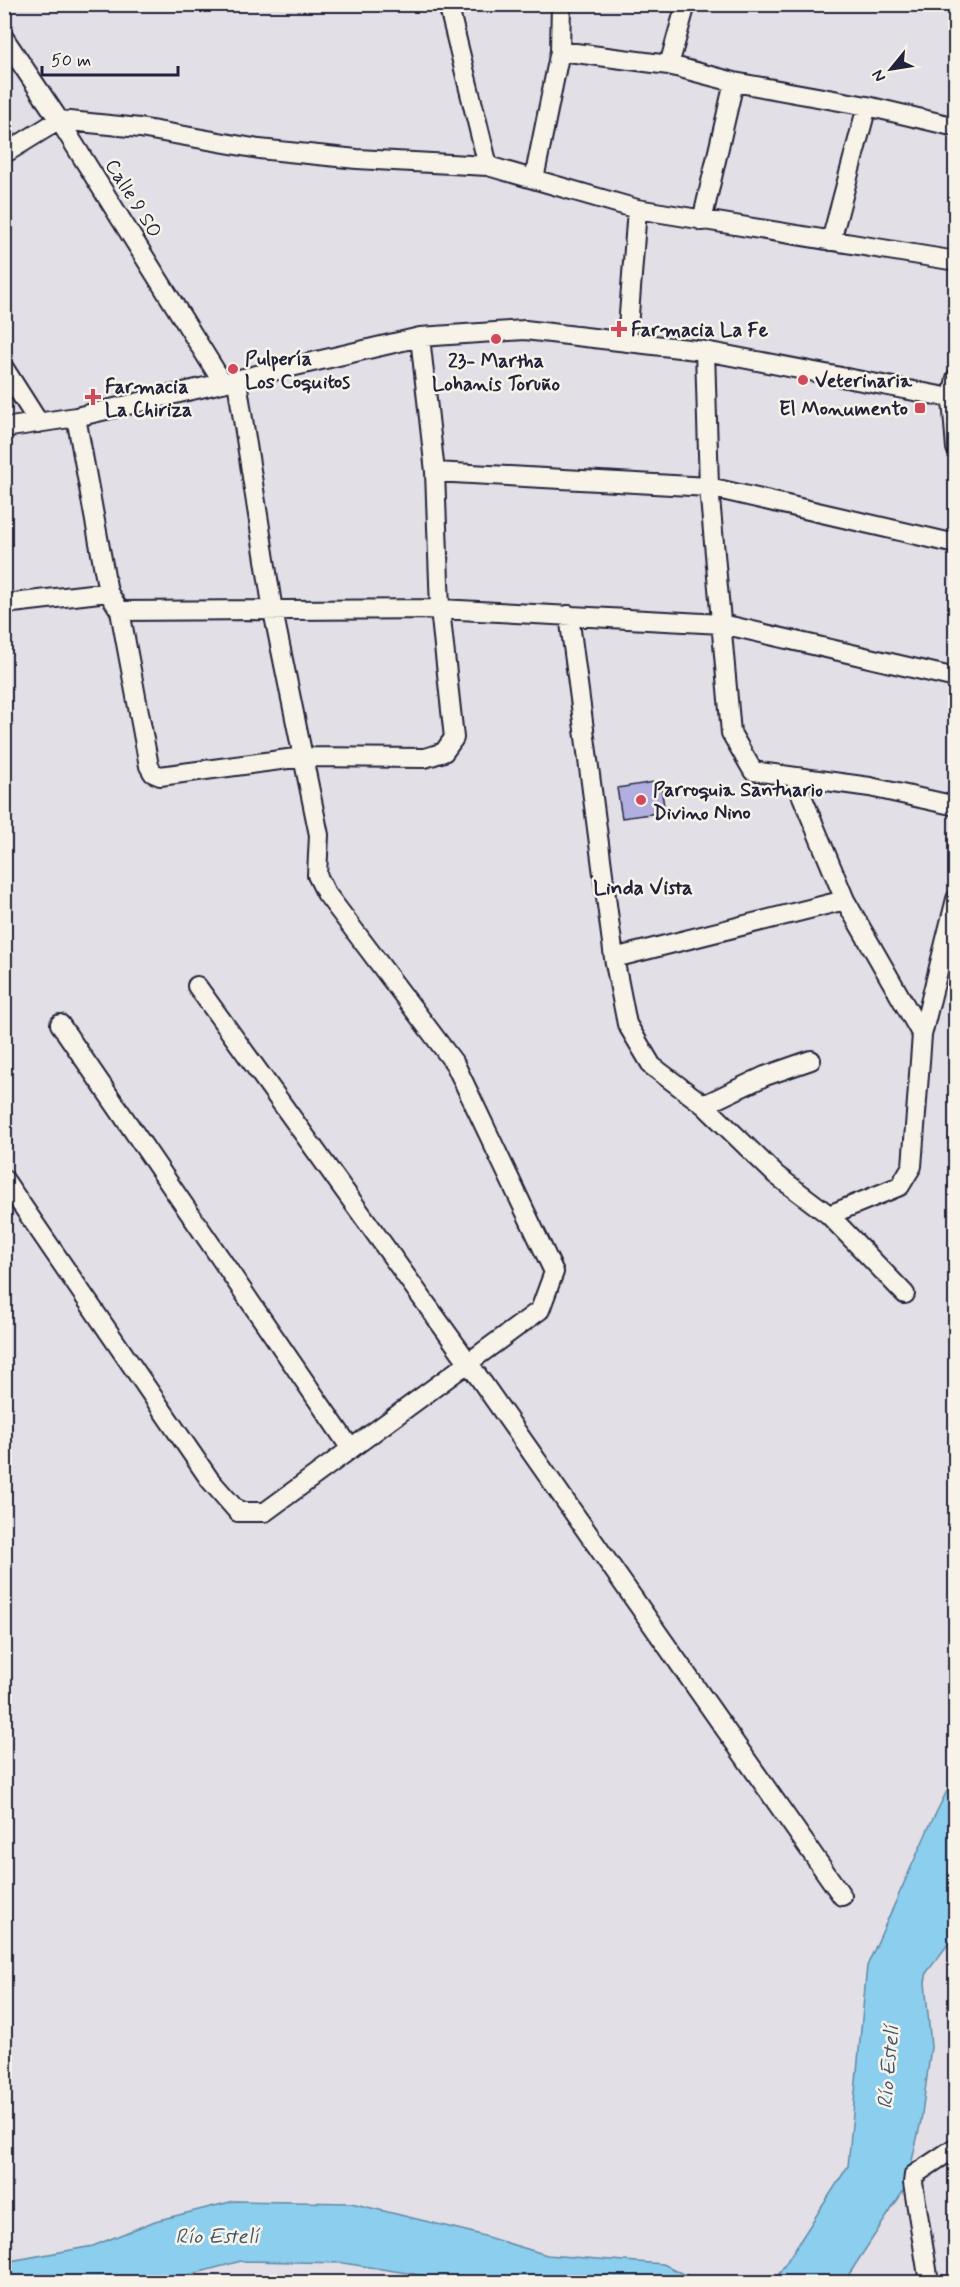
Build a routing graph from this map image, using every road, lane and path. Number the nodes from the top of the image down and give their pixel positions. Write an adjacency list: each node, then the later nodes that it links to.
1 (448, 4): 12 (street)
2 (561, 4): 5 (street)
3 (686, 4): 6 (street)
4 (4, 38): 9 (street, Calle 9 SO)
5 (560, 51): 6 (street); 13 (street)
6 (669, 65): 7 (street)
7 (734, 82): 8 (street); 15 (street)
8 (867, 106): 10 (street); 16 (street)
9 (59, 120): 11 (street); 12 (street); 23 (street, Calle 9 SO)
10 (956, 127)
11 (4, 154)
12 (488, 166): 13 (street)
13 (534, 179): 14 (street)
14 (637, 209): 15 (street); 19 (street)
15 (702, 221): 16 (street)
16 (831, 241): 17 (street)
17 (956, 261)
18 (420, 337): 19 (street); 23 (street); 29 (street)
19 (627, 341): 20 (street)
20 (705, 351): 24 (street); 30 (street)
21 (4, 368): 26 (street)
22 (956, 378): 24 (street)
23 (230, 382): 25 (street); 36 (street)
24 (954, 399): 28 (street)
25 (76, 417): 26 (street); 32 (street)
26 (39, 423): 27 (street)
27 (4, 428)
28 (956, 448)
29 (435, 472): 30 (street); 34 (street)
30 (709, 488): 31 (street); 38 (street)
31 (956, 544)
32 (108, 592): 33 (street); 35 (street)
33 (4, 604)
34 (440, 609): 36 (street); 37 (street); 40 (street)
35 (120, 611): 36 (street); 40 (street)
36 (273, 611): 40 (street)
37 (569, 615): 38 (street); 45 (street)
38 (722, 624): 39 (street); 41 (street)
39 (956, 678)
40 (303, 758): 54 (street)
41 (794, 777): 42 (street); 44 (street)
42 (956, 807)
43 (956, 899): 48 (street)
44 (845, 900): 45 (street); 48 (street)
45 (614, 958): 50 (street)
46 (197, 986): 54 (street)
47 (60, 1024): 55 (street)
48 (922, 1035): 52 (street)
49 (812, 1060): 50 (street)
50 (704, 1105): 52 (street)
51 (4, 1179): 55 (street)
52 (829, 1215): 53 (street)
53 (904, 1294)
54 (468, 1362): 55 (street); 56 (street)
55 (351, 1449)
56 (842, 1896)
57 (956, 2147): 58 (street)
58 (929, 2283)

